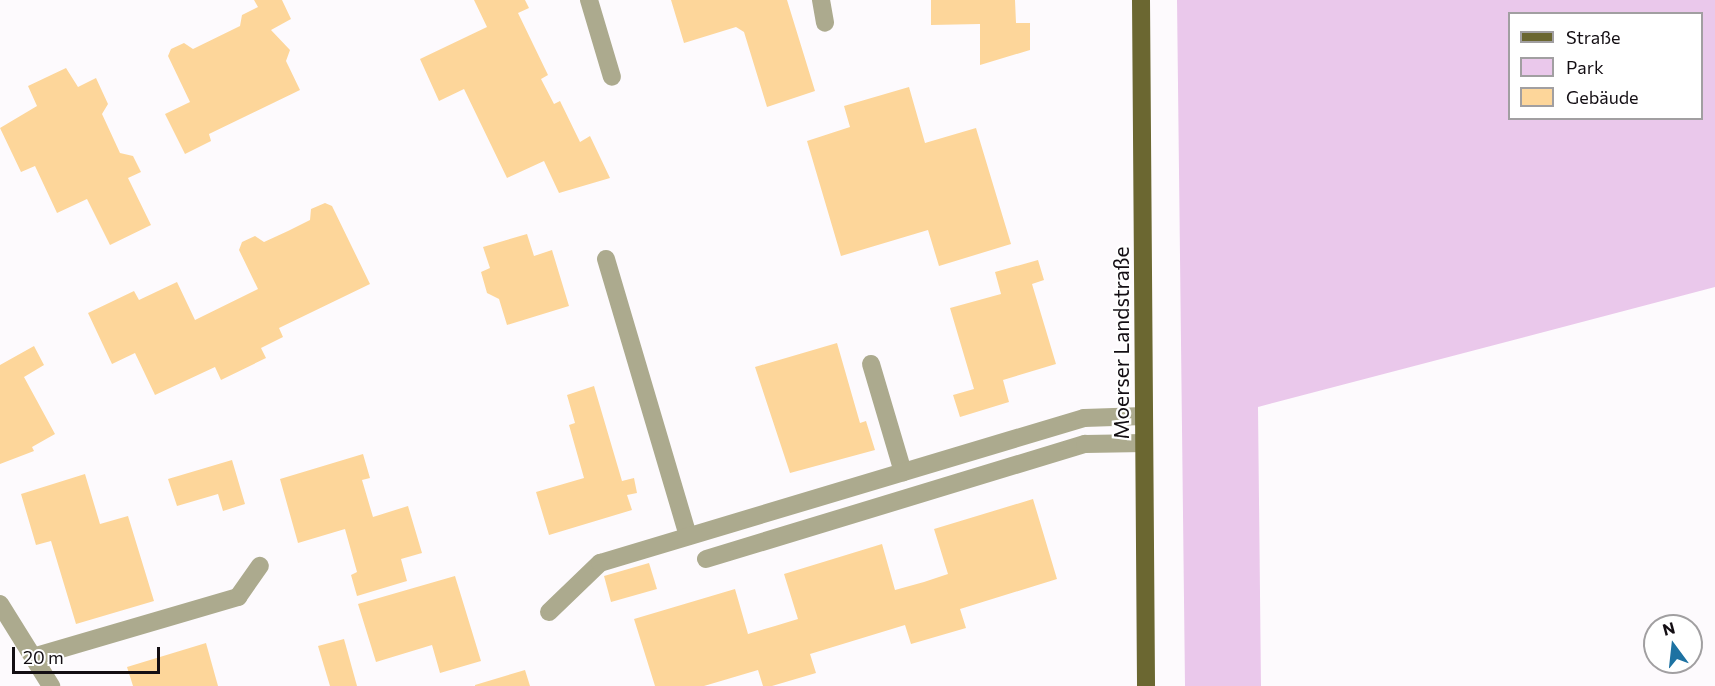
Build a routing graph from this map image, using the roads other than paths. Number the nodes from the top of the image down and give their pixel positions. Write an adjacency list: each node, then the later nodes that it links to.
1 (589, 0): 5 (street)
2 (821, 0): 4 (street)
3 (1140, 0): 8 (main road, Moerser Landstraße)
4 (825, 23)
5 (612, 77)
6 (606, 260): 11 (street)
7 (871, 364): 10 (street)
8 (1144, 416): 9 (main road, Moerser Landstraße); 10 (street)
9 (1144, 443): 12 (street); 18 (main road, Moerser Landstraße)
10 (903, 472): 11 (street)
11 (688, 536): 15 (street)
12 (706, 559)
13 (260, 566): 16 (street)
14 (0, 604): 16 (street)
15 (549, 612)
16 (33, 657): 17 (street)
17 (51, 686)
18 (1146, 686)

